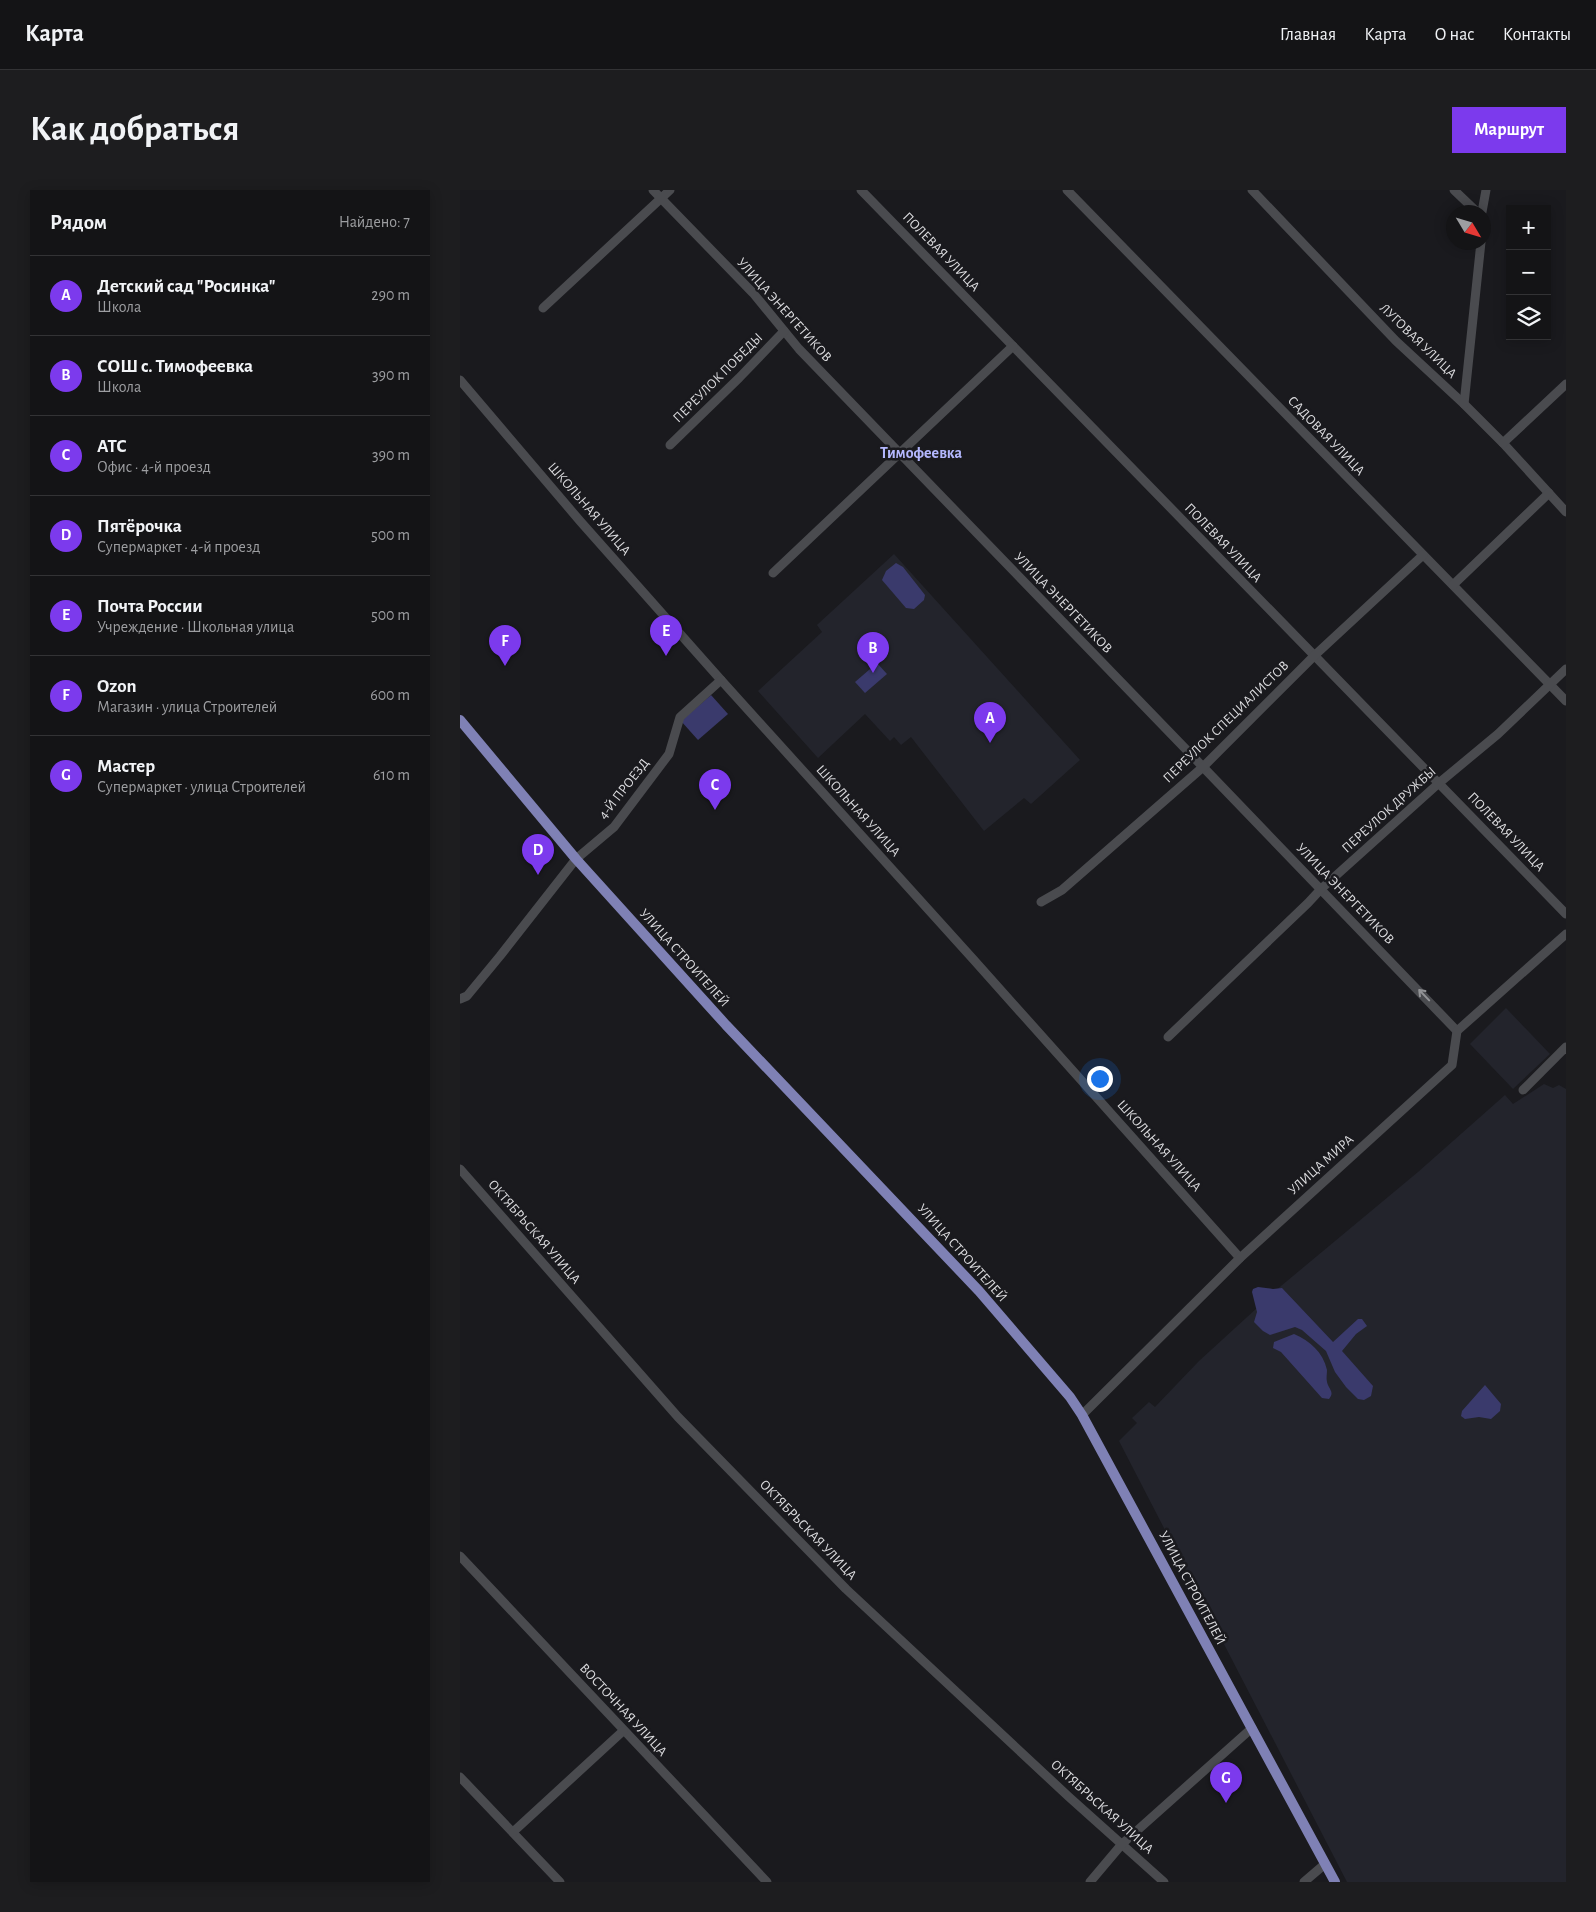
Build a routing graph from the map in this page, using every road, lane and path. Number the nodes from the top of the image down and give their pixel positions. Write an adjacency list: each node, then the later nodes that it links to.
1 (653, 190): 8 (street, УЛИЦА ЭНЕРГЕТИКОВ)
2 (670, 190): 8 (street)
3 (861, 190): 14 (street, ПОЛЕВАЯ УЛИЦА)
4 (1067, 190): 23 (street, САДОВАЯ УЛИЦА)
5 (1252, 190): 17 (street, ЛУГОВАЯ УЛИЦА)
6 (1454, 190): 9 (street)
7 (1486, 190): 10 (street)
8 (661, 198): 12 (street); 13 (street, УЛИЦА ЭНЕРГЕТИКОВ)
9 (1470, 205)
10 (1483, 205)
11 (1480, 250): 17 (street)
12 (544, 308)
13 (784, 331): 19 (street, ПЕРЕУЛОК ПОБЕДЫ); 20 (street, УЛИЦА ЭНЕРГЕТИКОВ)
14 (1013, 346): 20 (street); 26 (street, ПОЛЕВАЯ УЛИЦА)
15 (460, 380): 28 (street, ШКОЛЬНАЯ УЛИЦА)
16 (1566, 384): 18 (street)
17 (1464, 404): 18 (street, ЛУГОВАЯ УЛИЦА)
18 (1503, 443): 21 (street, ЛУГОВАЯ УЛИЦА)
19 (670, 445)
20 (899, 454): 24 (street); 32 (street, УЛИЦА ЭНЕРГЕТИКОВ)
21 (1549, 493): 22 (street, ЛУГОВАЯ УЛИЦА); 25 (street)
22 (1566, 512)
23 (1423, 555): 25 (street, САДОВАЯ УЛИЦА); 26 (street, ПЕРЕУЛОК СПЕЦИАЛИСТОВ)
24 (773, 573)
25 (1453, 585): 29 (street, САДОВАЯ УЛИЦА)
26 (1314, 656): 32 (street, ПЕРЕУЛОК СПЕЦИАЛИСТОВ); 33 (street, ПОЛЕВАЯ УЛИЦА)
27 (1566, 670): 29 (street, ПЕРЕУЛОК ДРУЖБЫ)
28 (721, 680): 34 (street, 4-Й ПРОЕЗД); 45 (street, ШКОЛЬНАЯ УЛИЦА)
29 (1550, 684): 30 (street, САДОВАЯ УЛИЦА); 33 (street, ПЕРЕУЛОК ДРУЖБЫ)
30 (1566, 701)
31 (460, 720): 34 (main road, УЛИЦА СТРОИТЕЛЕЙ)
32 (1204, 766): 35 (street, УЛИЦА ЭНЕРГЕТИКОВ); 36 (street, ПЕРЕУЛОК СПЕЦИАЛИСТОВ)
33 (1438, 783): 35 (street, ПЕРЕУЛОК ДРУЖБЫ); 37 (street, ПОЛЕВАЯ УЛИЦА)
34 (576, 859): 39 (street, 4-Й ПРОЕЗД); 46 (main road, УЛИЦА СТРОИТЕЛЕЙ)
35 (1321, 889): 40 (street, УЛИЦА ЭНЕРГЕТИКОВ, one-way to 35); 41 (street, ПЕРЕУЛОК ДРУЖБЫ)
36 (1041, 902)
37 (1566, 914)
38 (1566, 934): 40 (street)
39 (460, 998)
40 (1457, 1031): 45 (street, УЛИЦА МИРА)
41 (1168, 1037)
42 (1566, 1047): 43 (street)
43 (1523, 1090)
44 (460, 1169): 52 (street, ОКТЯБРЬСКАЯ УЛИЦА)
45 (1240, 1258): 46 (street, УЛИЦА МИРА)
46 (1082, 1415): 48 (main road, УЛИЦА СТРОИТЕЛЕЙ)
47 (460, 1556): 49 (street, ВОСТОЧНАЯ УЛИЦА)
48 (1252, 1728): 52 (street); 53 (main road, УЛИЦА СТРОИТЕЛЕЙ)
49 (623, 1731): 51 (street); 55 (street, ВОСТОЧНАЯ УЛИЦА)
50 (460, 1777): 51 (street)
51 (513, 1832): 54 (street)
52 (1122, 1844): 56 (street); 57 (street, ОКТЯБРЬСКАЯ УЛИЦА)
53 (1325, 1864): 58 (street); 59 (main road, УЛИЦА СТРОИТЕЛЕЙ)
54 (560, 1882)
55 (767, 1882)
56 (1090, 1882)
57 (1164, 1882)
58 (1304, 1882)
59 (1335, 1882)

